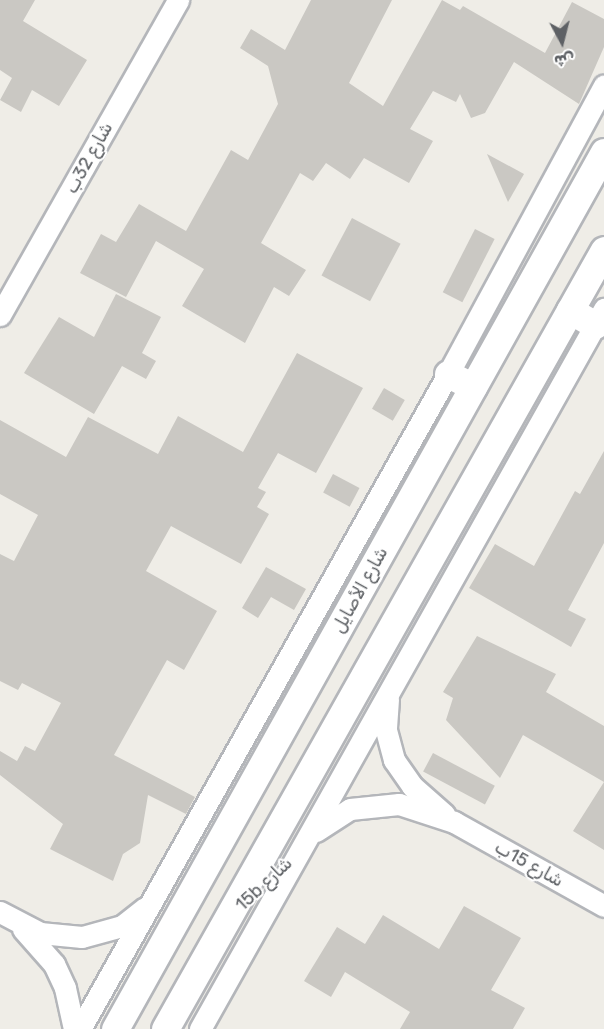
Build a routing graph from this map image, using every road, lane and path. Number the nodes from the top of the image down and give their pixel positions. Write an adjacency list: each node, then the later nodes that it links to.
1 (173, 2): 6 (street, شارع 32ب)
2 (604, 86): 8 (street)
3 (604, 152): 9 (street, شارع الأصايل)
4 (604, 250): 5 (street)
5 (570, 310): 7 (street); 16 (street)
6 (0, 315)
7 (599, 317): 10 (street)
8 (448, 374): 9 (street); 13 (street)
9 (473, 387): 20 (street, شارع الأصايل)
10 (393, 685): 11 (street, شارع 15ب); 12 (street)
11 (454, 822): 12 (street, شارع 15ب); 14 (street, شارع 15ب)
12 (301, 849): 16 (street, 15b شارع); 22 (street)
13 (154, 899): 17 (street); 19 (street)
14 (604, 906)
15 (0, 912): 17 (street)
16 (227, 919): 21 (street)
17 (19, 924): 18 (street)
18 (74, 1029)
19 (80, 1029)
20 (116, 1029)
21 (165, 1029)
22 (200, 1029)

